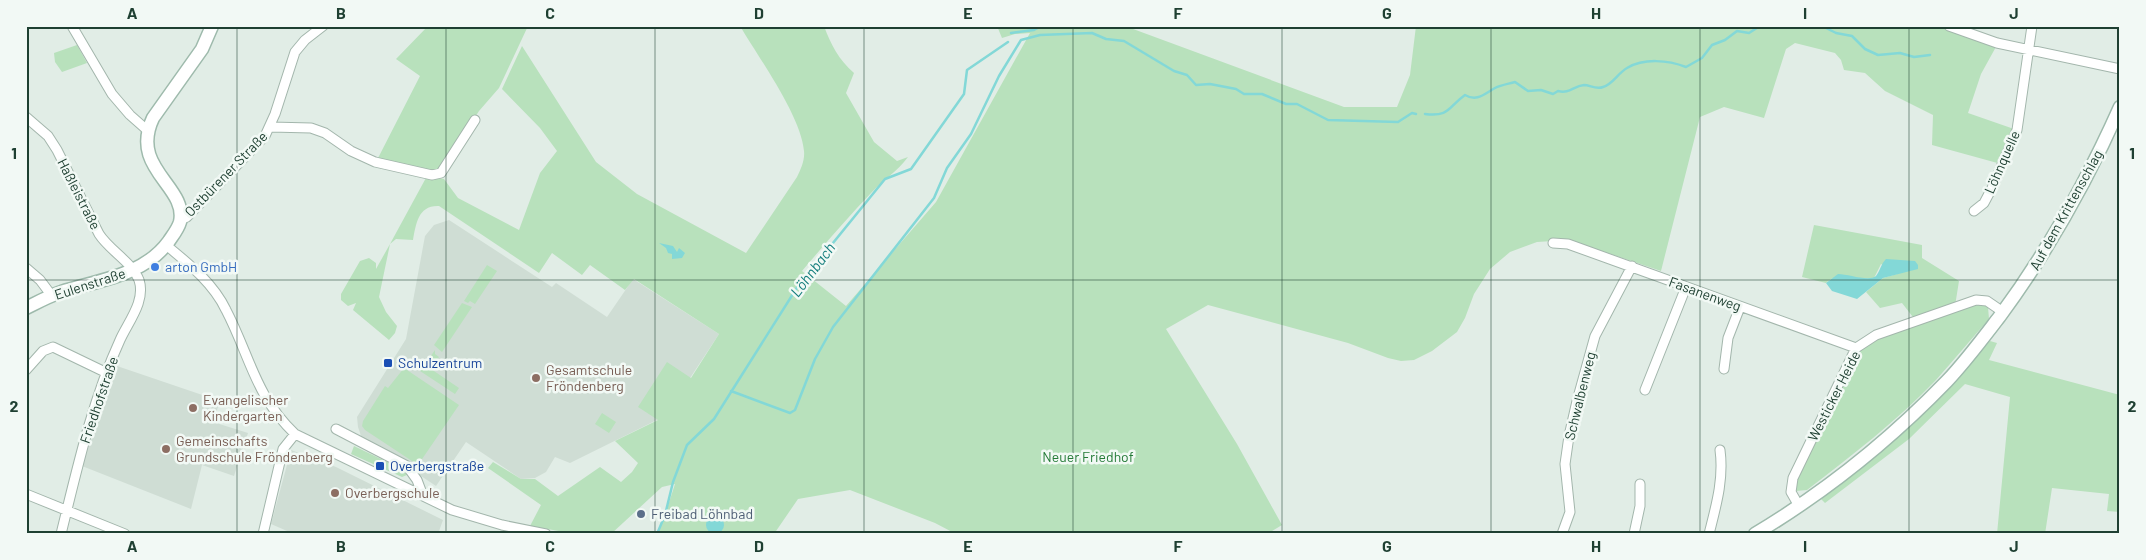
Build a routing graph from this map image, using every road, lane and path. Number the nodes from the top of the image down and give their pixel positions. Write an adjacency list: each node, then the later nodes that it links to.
1 (72, 26): 12 (street)
2 (212, 26): 12 (street)
3 (323, 26): 11 (street, Ostbürener Straße)
4 (1949, 26): 6 (street)
5 (2032, 26): 6 (street, Löhnquelle)
6 (2029, 49): 7 (street); 13 (street, Löhnquelle)
7 (2120, 69)
8 (2120, 107): 24 (street, Auf dem Krittenschlag)
9 (26, 117): 19 (street, Haßleistraße)
10 (476, 120): 11 (street, Ostbürener Straße)
11 (271, 127): 14 (street, Ostbürener Straße)
12 (147, 130): 14 (street)
13 (1974, 211)
14 (180, 220): 16 (street, Eulenstraße)
15 (1553, 243): 17 (street, Fasanenweg)
16 (166, 245): 19 (street, Eulenstraße); 31 (street)
17 (1632, 266): 20 (street, Fasanenweg); 42 (street, Schwalbenweg)
18 (26, 268): 21 (street)
19 (133, 270): 21 (street, Eulenstraße); 28 (street, Friedhofstraße)
20 (1686, 287): 22 (street, Fasanenweg); 29 (street)
21 (52, 296): 23 (street, Eulenstraße)
22 (1740, 307): 25 (street, Fasanenweg); 26 (street)
23 (26, 308)
24 (2003, 312): 25 (street, Westicker Heide); 36 (street)
25 (1856, 348): 36 (street, Westicker Heide)
26 (1724, 369)
27 (26, 370): 28 (street)
28 (107, 373): 37 (street, Friedhofstraße)
29 (1645, 390)
30 (336, 429): 35 (street)
31 (295, 434): 35 (street); 40 (street)
32 (1720, 450): 44 (street)
33 (1640, 484): 43 (street)
34 (26, 494): 37 (street)
35 (423, 496): 41 (street)
36 (1799, 506): 45 (street)
37 (67, 511): 38 (street, Friedhofstraße); 39 (street)
38 (61, 534)
39 (125, 534)
40 (263, 534)
41 (546, 534)
42 (1562, 534)
43 (1634, 534)
44 (1709, 534)
45 (1755, 534)

